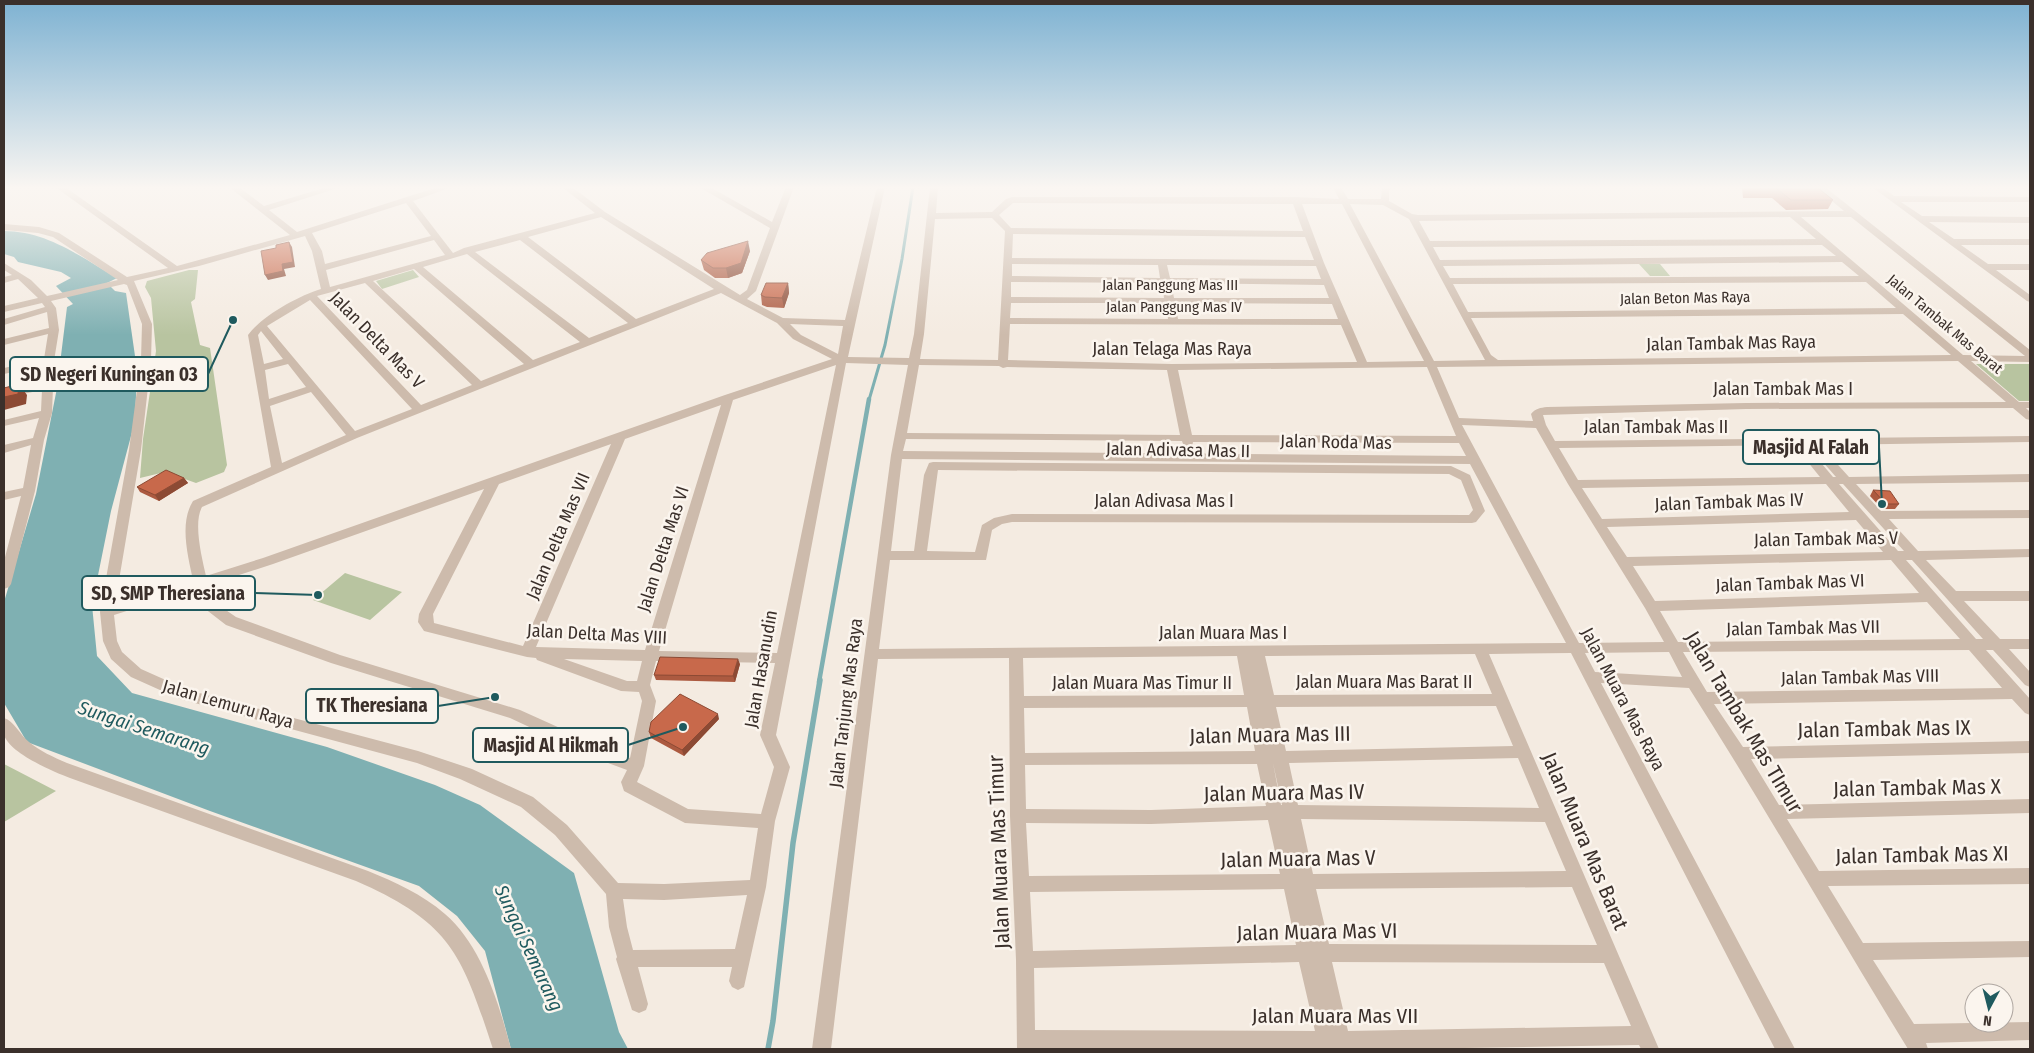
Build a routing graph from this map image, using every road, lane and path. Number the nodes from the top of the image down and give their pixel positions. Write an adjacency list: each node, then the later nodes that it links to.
1 (58, 236): 41 (street, Jalan Lemuru Raya)
2 (129, 236): 34 (street)
3 (296, 236): 34 (street)
4 (309, 236): 33 (street)
5 (520, 236): 22 (street); 62 (street)
6 (637, 236): 44 (street)
7 (772, 236): 48 (street)
8 (870, 236): 63 (street, Jalan Hasanudin)
9 (928, 236): 74 (street, Jalan Tanjung Mas Raya)
10 (1009, 236): 25 (street)
11 (1308, 236): 28 (street)
12 (1364, 236): 78 (street, Jalan Muara Mas Raya)
13 (1422, 236): 21 (street)
14 (1816, 236): 18 (street, Jalan Tambak Mas Barat)
15 (1880, 236): 68 (street)
16 (1945, 236): 19 (street)
17 (436, 237): 23 (street); 33 (street)
18 (1822, 242): 21 (street); 24 (street, Jalan Tambak Mas Barat)
19 (1953, 242): 20 (street); 31 (street)
20 (2030, 242)
21 (1426, 244): 27 (street)
22 (468, 250): 23 (street); 67 (street)
23 (450, 255): 29 (street)
24 (1845, 259): 27 (street); 38 (street, Jalan Tambak Mas Barat)
25 (1007, 261): 26 (street); 37 (street)
26 (1162, 262): 28 (street); 40 (street)
27 (1436, 262): 42 (street)
28 (1319, 263): 43 (street)
29 (415, 265): 36 (street); 76 (street)
30 (4, 266): 35 (street)
31 (1986, 266): 32 (street); 46 (street)
32 (2030, 267)
33 (322, 268): 45 (street)
34 (176, 269): 41 (street)
35 (20, 276): 39 (street); 52 (street)
36 (366, 279): 45 (street); 83 (street)
37 (1006, 279): 40 (street); 50 (street)
38 (1869, 279): 42 (street); 55 (street, Jalan Tambak Mas Barat)
39 (4, 280)
40 (1165, 280): 43 (street); 51 (street)
41 (124, 281): 52 (street); 136 (street, Jalan Lemuru Raya)
42 (1446, 281): 56 (street)
43 (1329, 282): 53 (street)
44 (721, 289): 48 (street); 62 (street)
45 (326, 290): 47 (street)
46 (2026, 292): 49 (street)
47 (311, 295): 64 (street); 91 (street, Jalan Delta Mas V)
48 (741, 299): 57 (street)
49 (2030, 299)
50 (1005, 300): 51 (street, Jalan Panggung Mas III); 58 (street)
51 (1169, 300): 53 (street, Jalan Panggung Mas III); 60 (street)
52 (50, 301): 54 (street); 59 (street); 65 (street)
53 (1336, 301): 61 (street)
54 (4, 309)
55 (1906, 311): 56 (street, Jalan Beton Mas Raya); 69 (street, Jalan Tambak Mas Barat)
56 (1465, 315): 75 (street)
57 (780, 321): 63 (street); 73 (street)
58 (1004, 321): 60 (street, Jalan Panggung Mas IV); 77 (street)
59 (4, 322)
60 (1174, 322): 61 (street, Jalan Panggung Mas IV)
61 (1345, 322): 79 (street)
62 (635, 323): 67 (street)
63 (850, 323): 73 (street, Jalan Hasanudin)
64 (261, 325): 70 (street); 81 (street)
65 (54, 330): 66 (street); 72 (street)
66 (4, 342)
67 (587, 342): 76 (street)
68 (2030, 355)
69 (1962, 358): 71 (street, Jalan Tambak Mas Raya); 75 (street, Jalan Tambak Mas Raya); 89 (street, Jalan Tambak Mas Barat)
70 (290, 360): 81 (street); 85 (street)
71 (2030, 360)
72 (49, 361): 82 (street); 84 (street)
73 (839, 361): 74 (street, Jalan Telaga Mas Raya); 87 (street); 148 (street, Jalan Hasanudin)
74 (908, 363): 77 (street, Jalan Telaga Mas Raya); 99 (street, Jalan Tanjung Mas Raya)
75 (1495, 363): 78 (street, Jalan Tambak Mas Raya)
76 (531, 364): 83 (street)
77 (1003, 365): 80 (street, Jalan Telaga Mas Raya)
78 (1432, 365): 79 (street, Jalan Telaga Mas Raya); 95 (street, Jalan Muara Mas Raya)
79 (1364, 366): 80 (street, Jalan Telaga Mas Raya)
80 (1172, 367): 100 (street)
81 (260, 368): 88 (street)
82 (4, 371)
83 (479, 385): 91 (street)
84 (48, 386): 86 (street); 92 (street)
85 (313, 388): 88 (street); 98 (street)
86 (4, 395)
87 (729, 397): 97 (street); 147 (street, Jalan Delta Mas VI)
88 (264, 404): 111 (street)
89 (2018, 406): 90 (street, Jalan Tambak Mas I); 93 (street, Jalan Tambak Mas Barat); 94 (street, Jalan Tambak Mas I)
90 (2030, 406)
91 (419, 410): 98 (street)
92 (46, 413): 96 (street); 101 (street)
93 (2030, 417)
94 (1538, 420): 95 (street, Jalan Tambak Mas I); 106 (street, Jalan Tambak Mas TImur)
95 (1455, 422): 102 (street, Jalan Muara Mas Raya)
96 (4, 423)
97 (621, 435): 113 (street); 143 (street, Jalan Delta Mas VII)
98 (353, 436): 111 (street)
99 (900, 436): 100 (street, Jalan Roda Mas); 108 (street, Jalan Tanjung Mas Raya)
100 (1187, 439): 102 (street, Jalan Roda Mas); 109 (street)
101 (38, 440): 107 (street); 117 (street)
102 (1463, 440): 110 (street, Jalan Muara Mas Raya)
103 (2030, 440): 105 (street, Jalan Tambak Mas II)
104 (1798, 443): 105 (street, Jalan Tambak Mas II); 106 (street, Jalan Tambak Mas II); 114 (street)
105 (1812, 443): 115 (street)
106 (1551, 445): 116 (street, Jalan Tambak Mas TImur)
107 (4, 449)
108 (897, 455): 109 (street, Jalan Roda Mas); 125 (street, Jalan Tanjung Mas Raya)
109 (1191, 457): 110 (street, Jalan Roda Mas)
110 (1475, 460): 140 (street, Jalan Muara Mas Raya)
111 (277, 469): 130 (street)
112 (2030, 478): 115 (street)
113 (495, 480): 130 (street); 143 (street, Jalan Delta Mas VIII)
114 (1828, 480): 115 (street); 116 (street); 121 (street)
115 (1844, 480): 120 (street)
116 (1574, 484): 123 (street, Jalan Tambak Mas TImur)
117 (29, 490): 118 (street); 131 (street)
118 (4, 496)
119 (2030, 514): 120 (street)
120 (1877, 515): 127 (street)
121 (1859, 516): 123 (street, Jalan Tambak Mas IV); 128 (street)
122 (1472, 520): 126 (street, Jalan Adivasa Mas I); 126 (street, Jalan Adivasa Mas II)
123 (1599, 523): 129 (street, Jalan Tambak Mas TImur)
124 (2030, 553): 127 (street, Jalan Tambak Mas V)
125 (884, 555): 126 (street, Jalan Adivasa Mas I); 145 (street, Jalan Tanjung Mas Raya)
126 (920, 556)
127 (1915, 556): 128 (street, Jalan Tambak Mas V); 132 (street)
128 (1897, 557): 129 (street, Jalan Tambak Mas V); 134 (street)
129 (1622, 562): 135 (street, Jalan Tambak Mas TImur)
130 (200, 583): 136 (street); 165 (street)
131 (4, 584)
132 (1952, 596): 133 (street); 137 (street)
133 (2030, 596)
134 (1930, 597): 135 (street, Jalan Tambak Mas VI); 139 (street)
135 (1651, 606): 141 (street, Jalan Tambak Mas TImur)
136 (107, 612): 178 (street, Jalan Lemuru Raya)
137 (1996, 644): 138 (street, Jalan Tambak Mas VII); 139 (street, Jalan Tambak Mas VII); 150 (street)
138 (2030, 644)
139 (1972, 645): 141 (street, Jalan Tambak Mas VII); 153 (street)
140 (1576, 648): 141 (street, Jalan Tambak Mas VII); 142 (street, Jalan Muara Mas I); 149 (street, Jalan Muara Mas Raya)
141 (1674, 648): 151 (street, Jalan Tambak Mas TImur)
142 (1480, 650): 144 (street, Jalan Muara Mas I); 155 (street, Jalan Muara Mas Barat)
143 (529, 652): 147 (street, Jalan Delta Mas VIII); 152 (street)
144 (1250, 652): 146 (street, Jalan Muara Mas I); 156 (street)
145 (871, 654): 146 (street, Jalan Muara Mas I); 194 (street, Jalan Tanjung Mas Raya)
146 (1016, 654): 157 (street, Jalan Muara Mas Timur)
147 (651, 656): 148 (street, Jalan Delta Mas VIII); 152 (street, Jalan Delta Mas VI)
148 (783, 658): 171 (street, Jalan Hasanudin)
149 (1591, 677): 151 (street); 195 (street, Jalan Muara Mas Raya)
150 (2030, 681)
151 (1692, 683): 154 (street, Jalan Tambak Mas TImur)
152 (643, 685): 165 (street)
153 (2016, 693): 154 (street, Jalan Tambak Mas VIII); 158 (street)
154 (1704, 698): 162 (street, Jalan Tambak Mas TImur)
155 (1501, 700): 156 (street, Jalan Muara Mas Barat II); 161 (street, Jalan Muara Mas Barat)
156 (1259, 701): 157 (street, Jalan Muara Mas Timur II); 163 (street)
157 (1017, 702): 164 (street, Jalan Muara Mas Timur)
158 (2030, 709)
159 (7, 729): 193 (street)
160 (2030, 747): 162 (street, Jalan Tambak Mas IX)
161 (1523, 752): 163 (street, Jalan Muara Mas III); 170 (street, Jalan Muara Mas Barat)
162 (1739, 753): 167 (street, Jalan Tambak Mas TImur)
163 (1273, 757): 164 (street, Jalan Muara Mas III); 168 (street)
164 (1018, 759): 169 (street, Jalan Muara Mas Timur)
165 (636, 766): 171 (street)
166 (2030, 806): 167 (street, Jalan Tambak Mas X)
167 (1775, 812): 174 (street, Jalan Tambak Mas TImur)
168 (1283, 813): 169 (street, Jalan Muara Mas IV); 170 (street, Jalan Muara Mas IV); 175 (street)
169 (1018, 816): 176 (street, Jalan Muara Mas Timur)
170 (1550, 816): 173 (street, Jalan Muara Mas Barat)
171 (767, 821): 177 (street, Jalan Hasanudin)
172 (2030, 876): 174 (street, Jalan Tambak Mas XI)
173 (1576, 879): 175 (street, Jalan Muara Mas V); 182 (street, Jalan Muara Mas Barat)
174 (1814, 879): 180 (street, Jalan Tambak Mas TImur)
175 (1298, 882): 176 (street, Jalan Muara Mas V); 181 (street)
176 (1021, 884): 185 (street, Jalan Muara Mas Timur)
177 (757, 888): 178 (street); 183 (street, Jalan Hasanudin)
178 (614, 892): 184 (street)
179 (2030, 949): 180 (street)
180 (1858, 952): 190 (street, Jalan Tambak Mas TImur)
181 (1314, 954): 182 (street, Jalan Muara Mas VI); 185 (street, Jalan Muara Mas VI); 192 (street)
182 (1609, 954): 189 (street, Jalan Muara Mas Barat)
183 (742, 958): 184 (street); 186 (street, Jalan Hasanudin)
184 (625, 959): 187 (street)
185 (1025, 960): 191 (street, Jalan Muara Mas Timur)
186 (738, 981)
187 (639, 1004)
188 (2030, 1031): 190 (street)
189 (1647, 1042): 192 (street, Jalan Muara Mas VII)
190 (1915, 1042)
191 (1026, 1044): 192 (street, Jalan Muara Mas VII)
192 (1335, 1045)
193 (502, 1049)
194 (821, 1049)
195 (1785, 1049)

